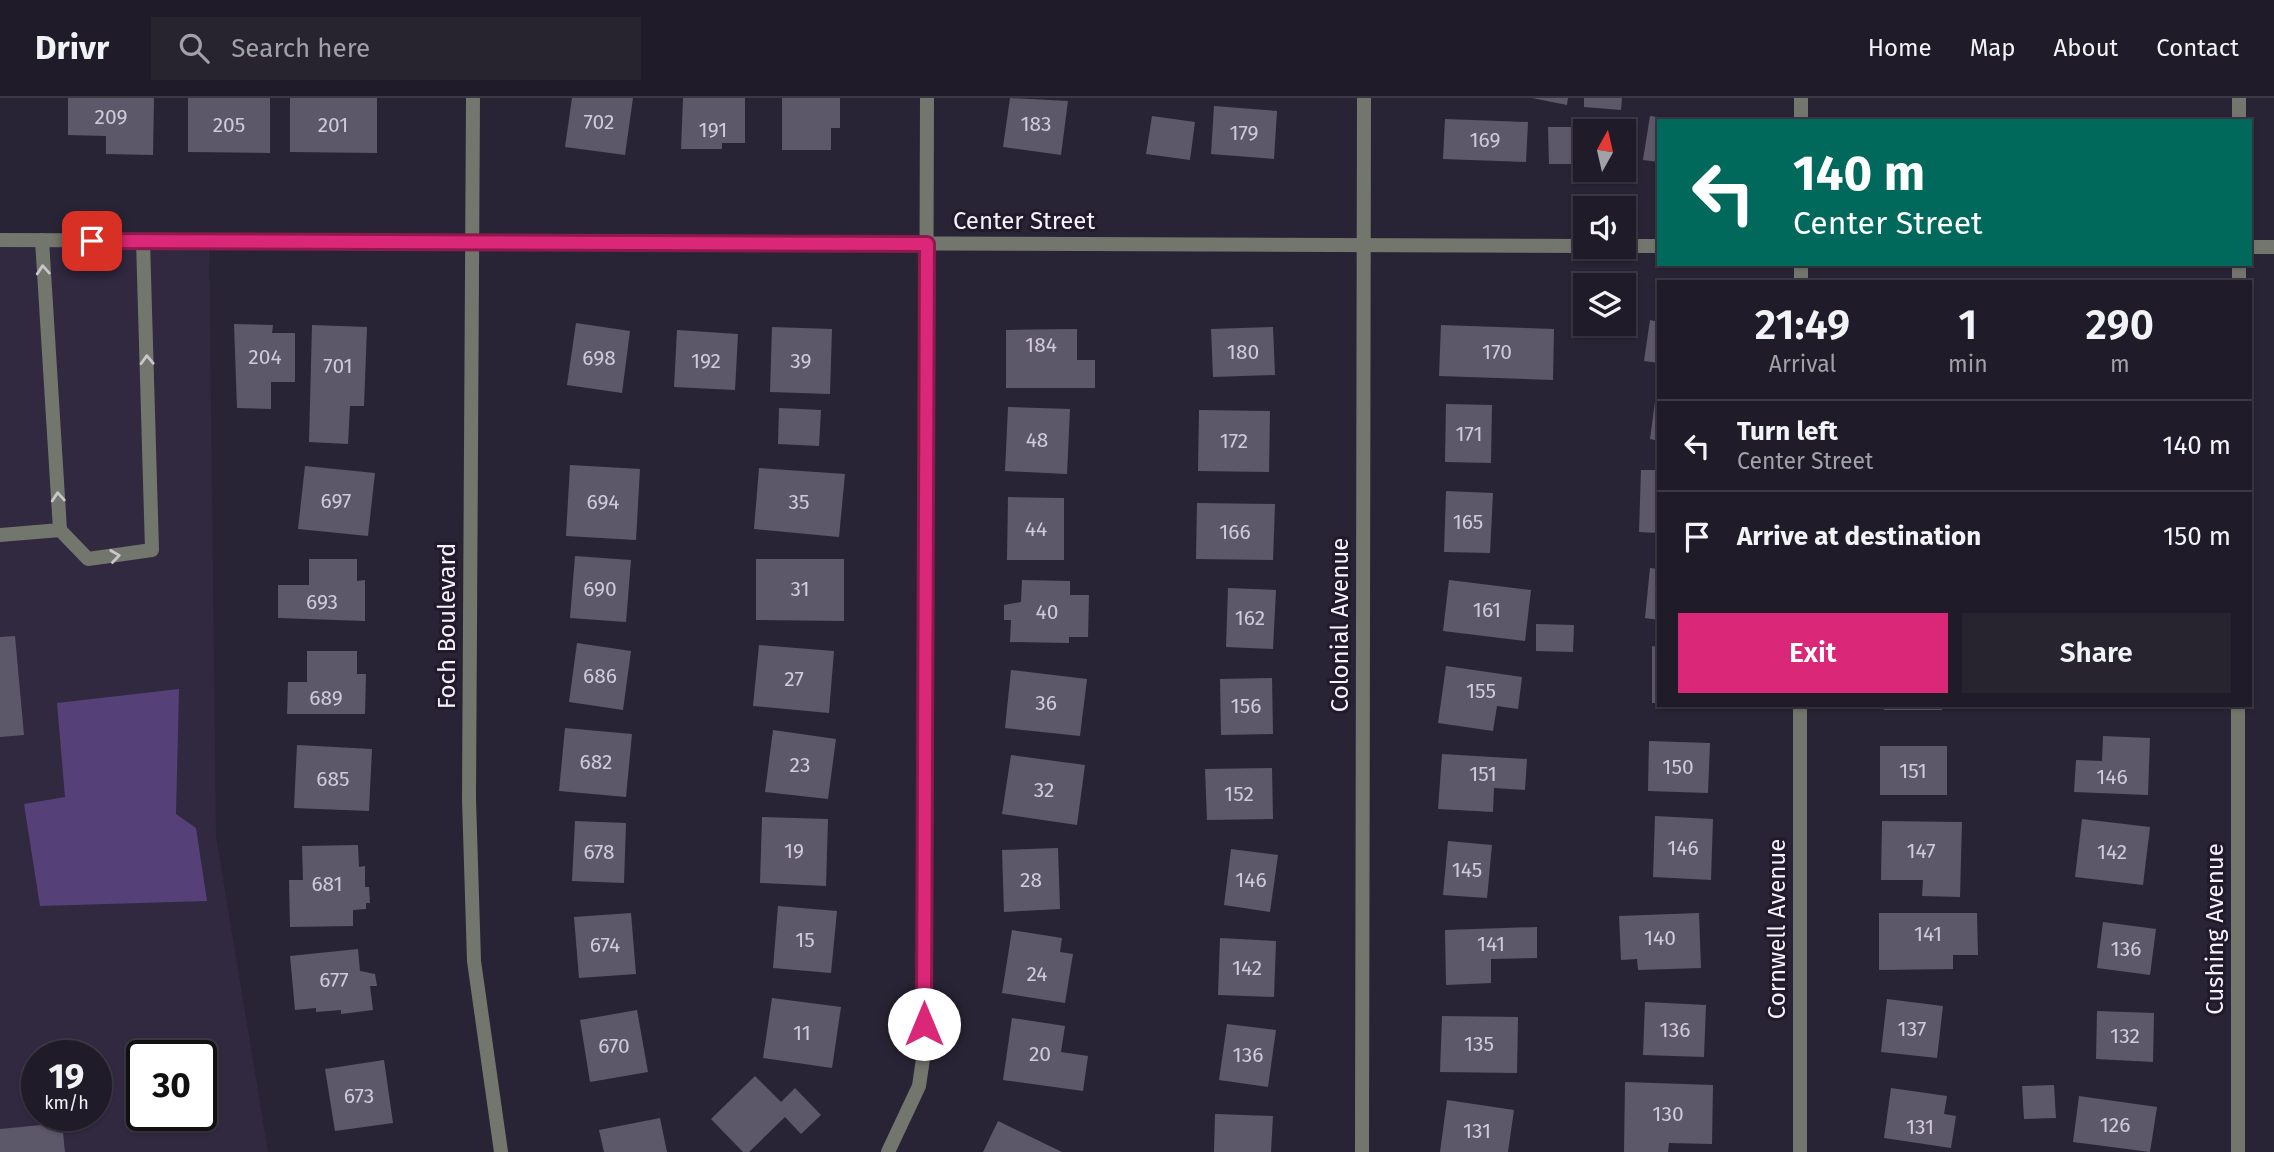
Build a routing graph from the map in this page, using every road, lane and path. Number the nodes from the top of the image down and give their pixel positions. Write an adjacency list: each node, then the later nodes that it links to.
1 (473, 98): 11 (street, Foch Boulevard)
2 (927, 98): 12 (street)
3 (1364, 98): 13 (street, Colonial Avenue)
4 (1801, 98): 6 (street)
5 (2239, 98): 7 (street)
6 (1801, 119)
7 (2239, 119)
8 (0, 240): 9 (street, Center Street)
9 (41, 240): 10 (street, Center Street); 19 (street, one-way to 9)
10 (143, 241): 11 (street, Center Street); 19 (street, one-way to 10)
11 (473, 243): 12 (street, Center Street); 23 (street, Foch Boulevard)
12 (927, 244): 13 (street, Center Street); 24 (street)
13 (1364, 245): 14 (street, Center Street); 25 (street, Colonial Avenue)
14 (1573, 246)
15 (1636, 246): 16 (street)
16 (1657, 246)
17 (2252, 247): 18 (street)
18 (2274, 247)
19 (60, 530): 20 (street)
20 (0, 535)
21 (1800, 707): 26 (street, Cornwell Avenue)
22 (2238, 707): 27 (street, Cushing Avenue)
23 (501, 1152)
24 (888, 1152)
25 (1362, 1152)
26 (1800, 1152)
27 (2238, 1152)

